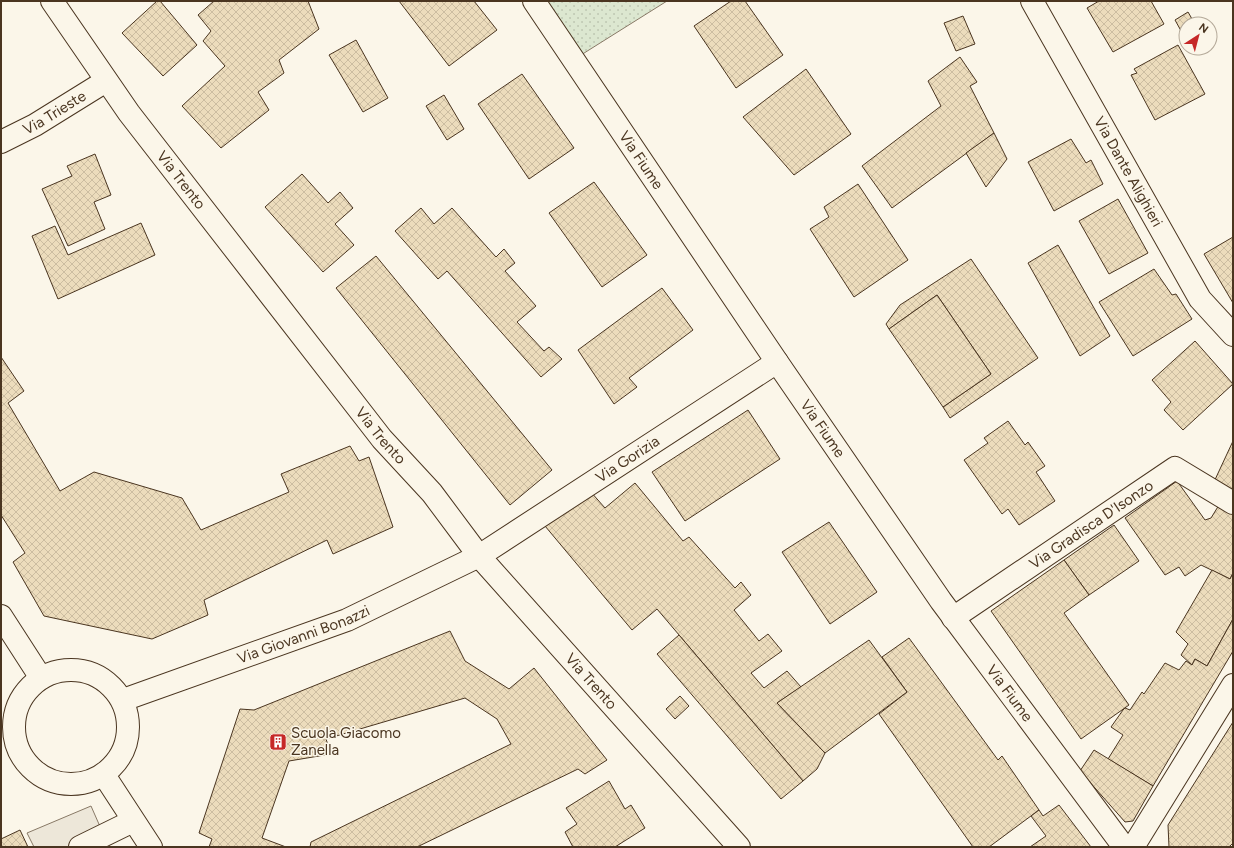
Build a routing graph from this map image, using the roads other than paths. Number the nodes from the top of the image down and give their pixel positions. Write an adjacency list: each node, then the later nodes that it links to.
1 (52, 1): 4 (street, Via Trento)
2 (534, 1): 7 (street, Via Fiume)
3 (1032, 1): 6 (street, Via Dante Alighieri)
4 (106, 81): 5 (street, Via Trieste); 9 (street, Via Trento)
5 (1, 142)
6 (1233, 335)
7 (777, 362): 9 (street, Via Gorizia); 11 (street, Via Fiume)
8 (1233, 503): 11 (street, Via Gradisca D'Isonzo)
9 (479, 556): 14 (street, Via Giovanni Bonazzi); 20 (street, Via Trento)
10 (1, 616): 12 (street)
11 (952, 618): 21 (street, Via Fiume)
12 (41, 678): 14 (street); 15 (street)
13 (1233, 685): 22 (street)
14 (123, 700): 16 (street)
15 (8, 742): 16 (street)
16 (104, 775): 17 (street)
17 (133, 821): 18 (street); 19 (street)
18 (80, 847)
19 (150, 847)
20 (739, 847)
21 (1124, 847)
22 (1133, 847)

